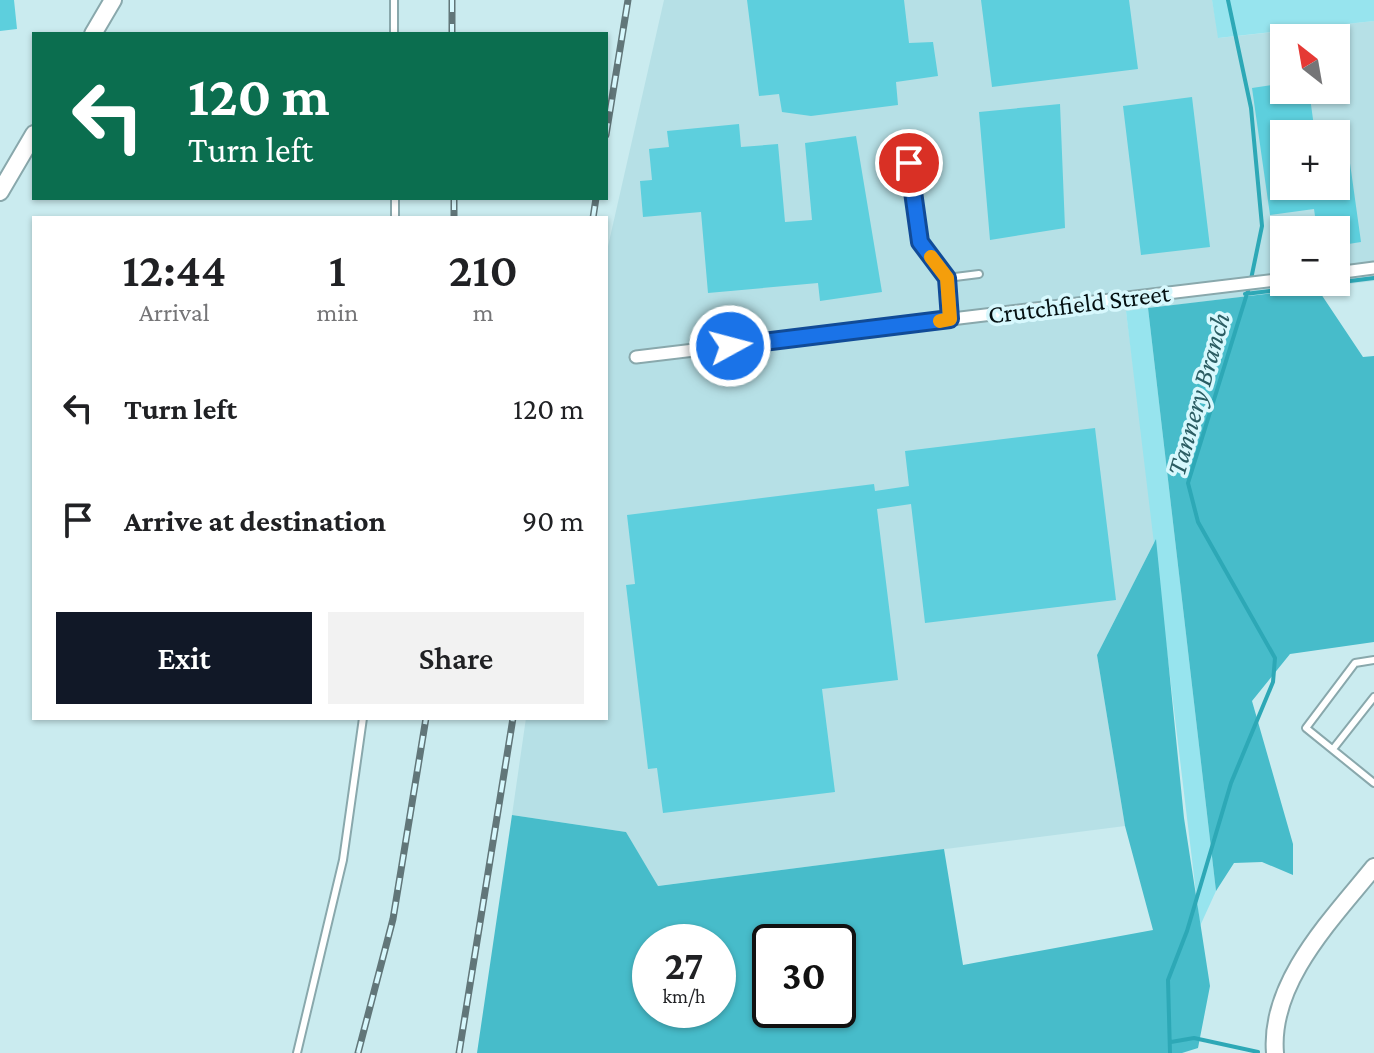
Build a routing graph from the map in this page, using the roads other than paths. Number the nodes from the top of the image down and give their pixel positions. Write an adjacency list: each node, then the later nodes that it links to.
1 (113, 0): 3 (street)
2 (394, 0): 4 (lane)
3 (94, 32)
4 (394, 32)
5 (32, 137): 7 (street)
6 (909, 163): 11 (lane)
7 (0, 192)
8 (1374, 268): 9 (street)
9 (1350, 271)
10 (979, 274): 11 (lane)
11 (947, 278): 13 (lane)
12 (1270, 281): 13 (street, Crutchfield Street)
13 (950, 319): 14 (street, Crutchfield Street)
14 (636, 357)
15 (1374, 660): 18 (lane)
16 (1374, 697): 18 (lane)
17 (363, 720): 21 (lane)
18 (1333, 749): 19 (lane)
19 (1374, 783)
20 (1374, 867): 22 (street)
21 (297, 1053)
22 (1275, 1053)

